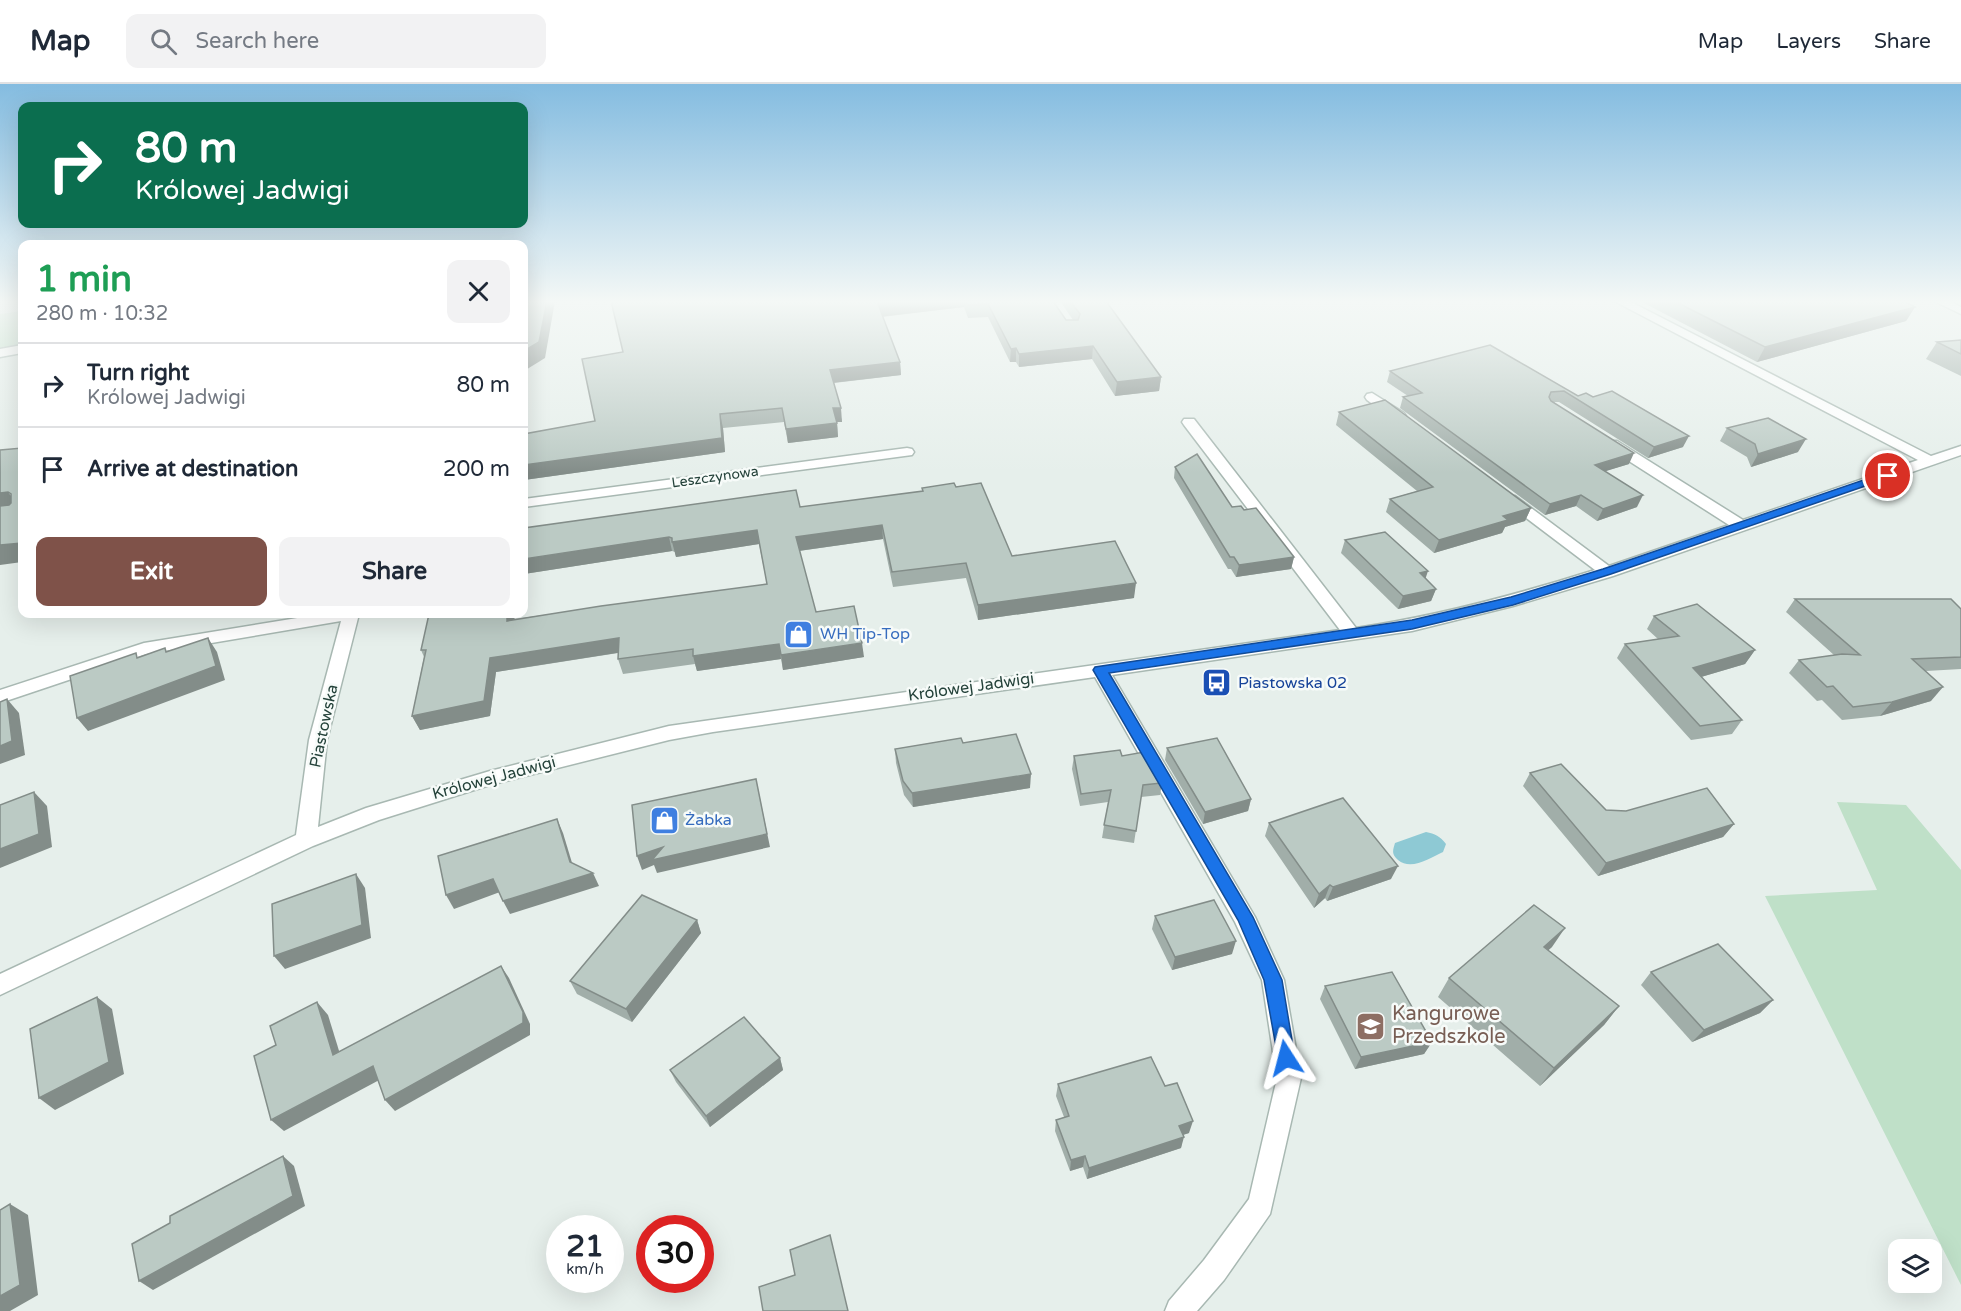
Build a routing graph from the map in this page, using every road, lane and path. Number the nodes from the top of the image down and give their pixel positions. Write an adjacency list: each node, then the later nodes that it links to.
1 (1731, 358): 8 (street)
2 (1372, 397): 4 (street)
3 (1189, 422): 15 (street)
4 (1410, 425)
5 (1602, 438): 11 (street)
6 (1961, 450): 8 (street, Królowej Jadwigi)
7 (907, 452): 10 (street, Leszczynowa)
8 (1931, 461): 11 (street, Królowej Jadwigi)
9 (1495, 488): 12 (street)
10 (528, 502)
11 (1740, 525): 12 (street, Królowej Jadwigi)
12 (1607, 572): 15 (street, Królowej Jadwigi)
13 (327, 618): 17 (street)
14 (350, 618): 18 (street, Piastowska)
15 (1352, 634): 16 (street, Królowej Jadwigi)
16 (1100, 670): 18 (street, Królowej Jadwigi); 20 (street)
17 (0, 697)
18 (306, 840): 19 (street, Królowej Jadwigi)
19 (0, 985)
20 (1179, 1311)

